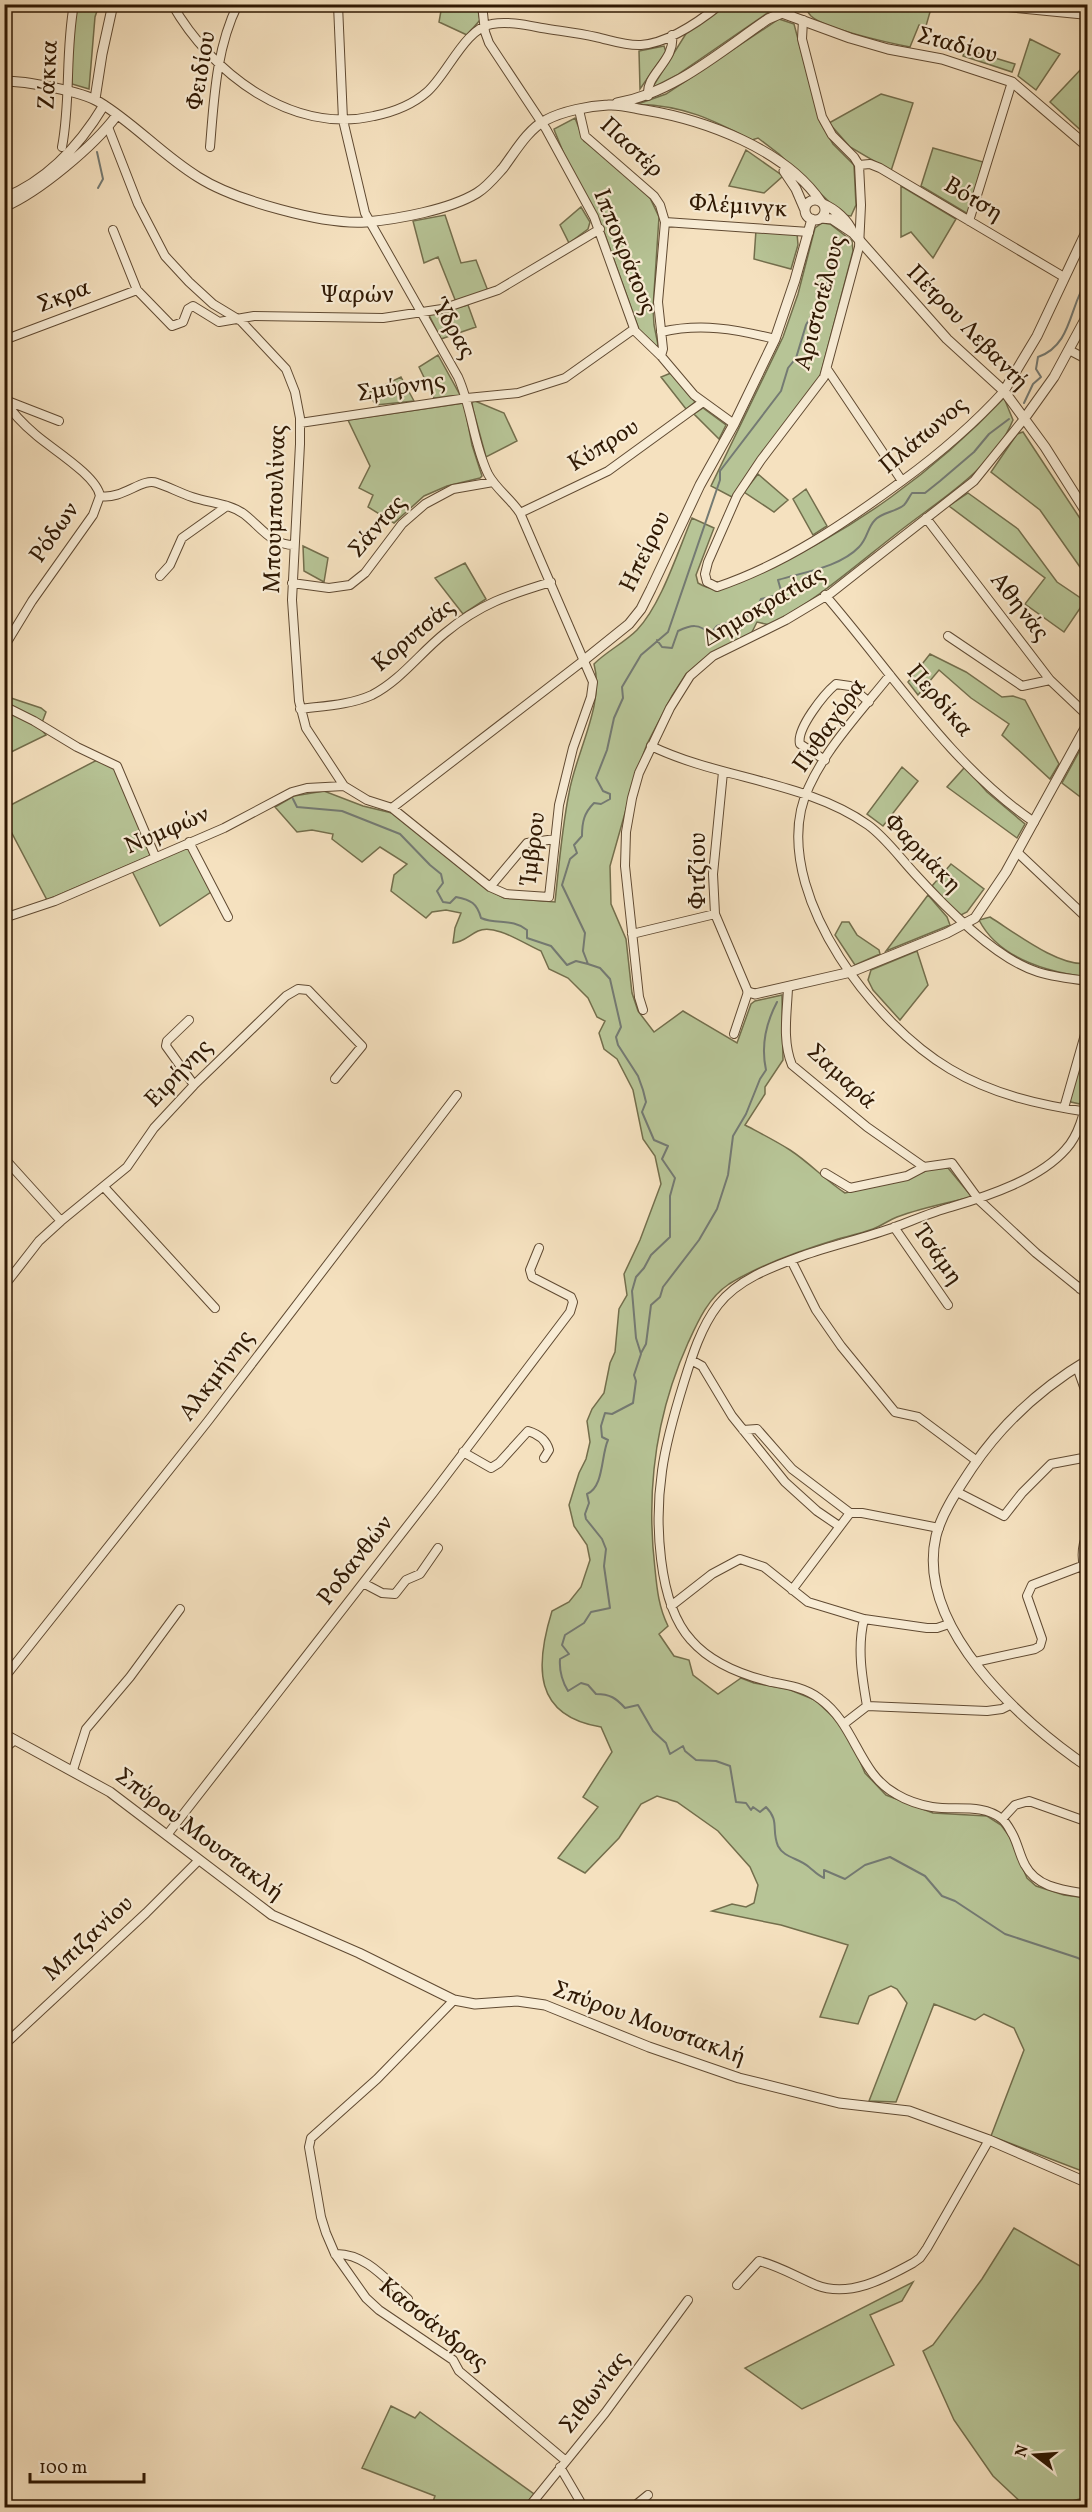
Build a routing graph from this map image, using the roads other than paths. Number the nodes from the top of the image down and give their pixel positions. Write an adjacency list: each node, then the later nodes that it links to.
1 (74, 4): 20 (street, Ζάκκα)
2 (113, 4): 22 (street)
3 (172, 4): 17 (street)
4 (238, 4): 17 (street, Φειδίου)
5 (330, 4): 10 (street)
6 (482, 4): 15 (street, Ιπποκράτους)
7 (721, 4): 16 (street)
8 (792, 4): 12 (street)
9 (977, 4): 11 (street)
10 (340, 5): 27 (street, Ύδρας)
11 (1031, 8): 13 (street)
12 (790, 15): 14 (street, Σταδίου); 21 (street)
13 (1088, 15)
14 (803, 20): 19 (street, Σταδίου); 34 (street)
15 (484, 26): 16 (street); 27 (street); 28 (street, Ιπποκράτους)
16 (672, 35): 21 (street)
17 (220, 63): 27 (street); 31 (street, Φειδίου)
18 (4, 81): 20 (street)
19 (1012, 82): 32 (street, Σταδίου); 40 (street)
20 (68, 91): 22 (street); 30 (street, Ζάκκα)
21 (648, 96): 24 (street)
22 (95, 99): 23 (street)
23 (104, 105): 26 (street); 35 (street)
24 (609, 105): 25 (street, Πέτρου Λεβαντή); 33 (street, Πέτρου Λεβαντή)
25 (579, 110): 28 (street, Πέτρου Λεβαντή); 42 (street, Παστέρ)
26 (117, 115): 29 (street); 41 (street)
27 (343, 120): 41 (street, Ύδρας)
28 (541, 122): 41 (street); 44 (street, Ιπποκράτους)
29 (108, 127): 37 (street); 52 (street, Μπουμπουλίνας)
30 (62, 147)
31 (210, 147)
32 (1088, 147)
33 (772, 159): 36 (street, Πέτρου Λεβαντή); 38 (street)
34 (859, 165): 40 (street, Βότση); 47 (street, Αριστοτέλους)
35 (4, 198)
36 (822, 203): 38 (street); 39 (street); 47 (street, Πέτρου Λεβαντή)
37 (4, 207)
38 (805, 210): 39 (street)
39 (816, 219): 46 (street, Ηπείρου); 47 (street, Πέτρου Λεβαντή)
40 (969, 221): 48 (street, Βότση)
41 (368, 222): 50 (street, Ύδρας)
42 (665, 222): 46 (street, Φλέμινγκ); 54 (street, Παστέρ)
43 (1088, 228): 48 (street, Πλάτωνος)
44 (600, 229): 50 (street, Ψαρών); 53 (street, Ιπποκράτους)
45 (113, 230): 49 (street)
46 (809, 232): 55 (street, Ηπείρου)
47 (857, 236): 60 (street, Αριστοτέλους); 61 (street, Πέτρου Λεβαντή)
48 (1064, 277): 61 (street, Πλάτωνος)
49 (136, 290): 52 (street); 56 (street, Σκρα)
50 (421, 313): 52 (street, Ψαρών); 62 (street, Ύδρας)
51 (1088, 314): 57 (street, Δημοκρατίας)
52 (238, 319): 67 (street, Μπουμπουλίνας)
53 (633, 329): 58 (street, Ιπποκράτους); 62 (street, Σμύρνης)
54 (660, 332): 55 (street); 58 (street, Παστέρ)
55 (775, 339): 68 (street, Ηπείρου)
56 (4, 340)
57 (1069, 351): 59 (street); 65 (street, Δημοκρατίας)
58 (662, 356): 64 (street, Ιπποκράτους)
59 (1088, 360)
60 (827, 369): 69 (street); 78 (street, Αριστοτέλους)
61 (1004, 391): 65 (street, Πέτρου Λεβαντή); 69 (street, Πλάτωνος)
62 (467, 398): 67 (street, Σμύρνης); 70 (street, Ύδρας)
63 (4, 400): 66 (street); 71 (street, Ρόδων)
64 (703, 402): 68 (street, Ιπποκράτους); 73 (street, Κύπρου)
65 (1024, 419): 74 (street, Πέτρου Λεβαντή); 75 (street, Δημοκρατίας)
66 (59, 421)
67 (300, 423): 76 (street, Μπουμπουλίνας)
68 (735, 424): 84 (street, Ηπείρου)
69 (902, 481): 78 (street, Πλάτωνος)
70 (493, 483): 73 (street, Ύδρας); 80 (street, Σάντας)
71 (100, 496): 72 (street); 83 (street, Ρόδων)
72 (227, 506): 76 (street); 77 (street)
73 (520, 513): 79 (street, Ύδρας)
74 (1088, 515)
75 (926, 518): 81 (street, Δημοκρατίας); 86 (street, Αθηνάς)
76 (294, 545): 80 (street, Μπουμπουλίνας)
77 (160, 576)
78 (705, 579)
79 (551, 582): 84 (street, Ύδρας); 89 (street, Κορυτσάς)
80 (292, 583): 89 (street, Μπουμπουλίνας)
81 (825, 595): 85 (street, Περδίκα); 92 (street, Δημοκρατίας)
82 (948, 636): 86 (street)
83 (4, 647)
84 (584, 661): 97 (street, Ηπείρου); 99 (street, Ίμβρου)
85 (890, 675): 87 (street, Πυθαγόρα); 98 (street, Περδίκα)
86 (1050, 680): 90 (street, Αθηνάς)
87 (869, 702): 93 (street, Πυθαγόρα); 93 (street)
88 (4, 706): 102 (street)
89 (300, 709): 95 (street, Μπουμπουλίνας)
90 (1088, 716)
91 (1088, 723): 98 (street)
92 (651, 746): 94 (street, Φαρμάκη); 109 (street, Δημοκρατίας)
93 (825, 760): 96 (street, Πυθαγόρα)
94 (723, 772): 96 (street, Φαρμάκη); 104 (street, Φιτζίου)
95 (344, 786): 97 (street, Μπουμπουλίνας); 100 (street, Νυμφών)
96 (806, 795): 108 (street, Φαρμάκη); 110 (street, Πυθαγόρα)
97 (392, 808): 103 (street, Ίμβρου)
98 (1034, 822): 101 (street)
99 (555, 839): 103 (street); 103 (street, Ίμβρου)
100 (189, 842): 102 (street, Νυμφών); 105 (street)
101 (1017, 852): 107 (street); 108 (street)
102 (155, 856): 106 (street, Νυμφών)
103 (490, 887)
104 (715, 914): 109 (street); 113 (street, Φιτζίου)
105 (228, 917)
106 (4, 918)
107 (1088, 919)
108 (966, 924): 110 (street); 111 (street, Φαρμάκη)
109 (632, 934): 114 (street, Δημοκρατίας)
110 (851, 972): 112 (street); 122 (street, Πυθαγόρα)
111 (1088, 981)
112 (788, 988): 113 (street); 125 (street, Σαμαρά)
113 (748, 992): 117 (street)
114 (643, 1010)
115 (189, 1020): 119 (street)
116 (1088, 1024): 122 (street)
117 (734, 1034)
118 (335, 1080): 119 (street, Ειρήνης)
119 (194, 1085): 127 (street, Ειρήνης)
120 (457, 1095): 163 (street, Αλκμήνης)
121 (1088, 1095): 123 (street)
122 (1064, 1108): 123 (street, Πυθαγόρα)
123 (1086, 1112): 128 (street)
124 (4, 1158): 129 (street)
125 (924, 1167): 126 (street); 128 (street)
126 (825, 1173)
127 (104, 1187): 129 (street, Ειρήνης); 138 (street)
128 (978, 1200): 130 (street); 135 (street)
129 (61, 1221): 134 (street, Ειρήνης)
130 (894, 1227): 132 (street); 137 (street, Τσάμη)
131 (539, 1248): 144 (street, Ροδανθών)
132 (791, 1260): 139 (street); 147 (street)
133 (1088, 1279): 135 (street)
134 (4, 1287)
135 (1080, 1289): 136 (street)
136 (1088, 1295)
137 (948, 1305)
138 (215, 1308)
139 (691, 1360): 143 (street); 158 (street)
140 (1088, 1360): 141 (street)
141 (1077, 1367): 142 (street); 147 (street)
142 (1088, 1398)
143 (743, 1430): 149 (street); 150 (street)
144 (463, 1452): 146 (street); 156 (street, Ροδανθών)
145 (1088, 1457): 148 (street)
146 (544, 1458)
147 (977, 1461): 148 (street)
148 (957, 1492): 151 (street)
149 (850, 1514): 150 (street); 151 (street)
150 (839, 1526): 157 (street)
151 (939, 1528): 161 (street)
152 (1088, 1532): 154 (street)
153 (438, 1548): 156 (street)
154 (1082, 1566): 155 (street); 162 (street)
155 (1088, 1578)
156 (363, 1583): 175 (street, Ροδανθών)
157 (792, 1590): 158 (street); 160 (street)
158 (671, 1606): 166 (street)
159 (180, 1609): 172 (street)
160 (864, 1619): 161 (street); 165 (street)
161 (949, 1624): 162 (street)
162 (975, 1662): 164 (street)
163 (4, 1678)
164 (1010, 1705): 165 (street); 170 (street)
165 (867, 1706): 166 (street)
166 (845, 1723): 173 (street)
167 (4, 1734): 168 (street, Σπύρου Μουστακλή)
168 (15, 1740): 169 (street); 172 (street, Σπύρου Μουστακλή)
169 (4, 1749)
170 (1083, 1758): 171 (street)
171 (1088, 1767)
172 (73, 1770): 175 (street, Σπύρου Μουστακλή)
173 (1002, 1819): 174 (street); 177 (street)
174 (1088, 1822)
175 (167, 1835): 176 (street, Σπύρου Μουστακλή)
176 (199, 1860): 178 (street, Σπύρου Μουστακλή); 179 (street, Μπιζανίου)
177 (1088, 1893)
178 (454, 2000): 180 (street, Σπύρου Μουστακλή); 182 (street, Κασσάνδρας)
179 (4, 2045)
180 (989, 2140): 181 (street, Σπύρου Μουστακλή); 183 (street)
181 (1088, 2183)
182 (336, 2254): 184 (street); 186 (street, Κασσάνδρας)
183 (737, 2285)
184 (408, 2299)
185 (688, 2300): 186 (street, Σιθωνίας)
186 (563, 2464): 188 (street, Σιθωνίας); 189 (street, Κασσάνδρας)
187 (648, 2496): 190 (street)
188 (528, 2508)
189 (584, 2508)
190 (632, 2508)

